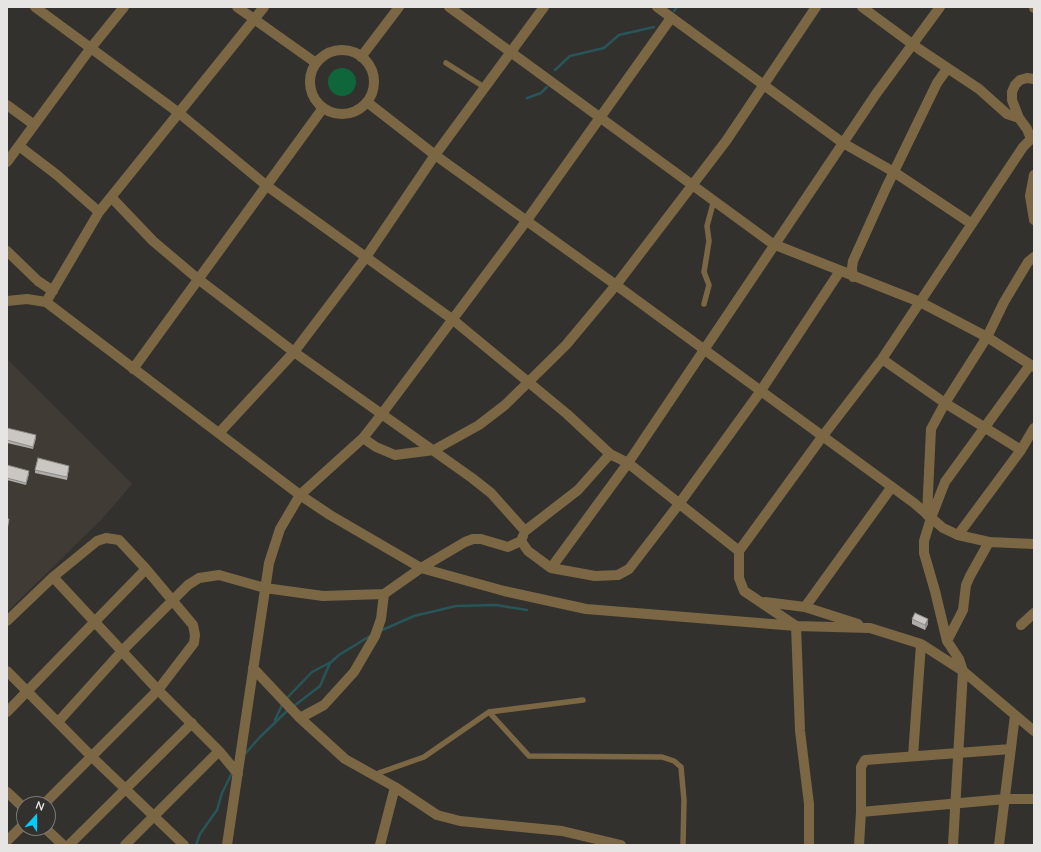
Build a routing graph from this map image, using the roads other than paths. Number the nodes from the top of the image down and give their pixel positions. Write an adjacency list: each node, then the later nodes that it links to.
1 (36, 7): 15 (street)
2 (124, 7): 15 (street)
3 (237, 7): 13 (street)
4 (264, 7): 13 (street)
5 (399, 7): 17 (street)
6 (449, 7): 16 (street)
7 (544, 7): 16 (street)
8 (657, 7): 12 (street)
9 (816, 7): 22 (street)
10 (862, 7): 14 (street)
11 (940, 7): 14 (street)
12 (671, 18): 22 (street); 28 (street)
13 (254, 20): 18 (street); 27 (street)
14 (913, 44): 20 (street); 32 (street)
15 (90, 48): 27 (street); 30 (street)
16 (510, 51): 23 (street); 28 (street)
17 (361, 57): 18 (street); 24 (street)
18 (316, 63): 26 (street)
19 (446, 63): 23 (lane)
20 (947, 69): 29 (street); 36 (street)
21 (1034, 79): 29 (street)
22 (764, 86): 32 (street); 38 (street)
23 (484, 87): 34 (street)
24 (367, 102): 26 (street); 34 (street)
25 (7, 105): 30 (street)
26 (323, 108): 39 (street)
27 (179, 113): 39 (street); 40 (street)
28 (599, 118): 38 (street); 43 (street)
29 (1019, 118): 31 (street)
30 (33, 124): 33 (street)
31 (1033, 140): 45 (street)
32 (843, 143): 36 (street); 46 (street)
33 (19, 146): 35 (street); 42 (street)
34 (435, 155): 43 (street); 49 (street)
35 (7, 162)
36 (894, 172): 45 (street); 50 (street)
37 (1034, 175): 44 (street)
38 (691, 185): 41 (street); 54 (street)
39 (267, 186): 49 (street); 53 (street)
40 (111, 197): 42 (street); 53 (street)
41 (714, 200): 46 (street); 59 (lane)
42 (99, 212): 55 (street)
43 (527, 220): 54 (street); 60 (street)
44 (1034, 220)
45 (972, 224): 58 (street)
46 (773, 244): 51 (street); 62 (street)
47 (7, 251): 55 (street)
48 (1034, 256): 61 (street)
49 (366, 257): 60 (street); 63 (street)
50 (853, 261): 51 (street); 52 (street)
51 (841, 272): 52 (street); 68 (street)
52 (853, 277): 58 (street)
53 (198, 279): 63 (street); 66 (street)
54 (616, 285): 62 (street); 67 (street)
55 (53, 292): 57 (street)
56 (7, 301): 57 (street)
57 (46, 302): 66 (street)
58 (920, 302): 61 (street); 64 (street)
59 (704, 304)
60 (452, 319): 67 (street); 70 (street)
61 (987, 337): 65 (street); 69 (street)
62 (704, 350): 68 (street); 79 (street)
63 (294, 352): 70 (street); 73 (street)
64 (882, 359): 69 (street); 74 (street)
65 (1032, 366): 71 (street)
66 (132, 369): 73 (street)
67 (528, 383): 76 (street); 78 (street)
68 (760, 392): 74 (street); 82 (street)
69 (945, 403): 71 (street); 83 (street)
70 (381, 415): 75 (street); 76 (street)
71 (985, 428): 77 (street); 83 (street)
72 (1034, 428): 77 (street)
73 (219, 433): 81 (street)
74 (822, 437): 80 (street); 89 (street)
75 (363, 438): 76 (street); 81 (street)
76 (434, 450): 84 (street)
77 (1021, 450): 85 (street)
78 (610, 454): 79 (street); 84 (street)
79 (628, 463): 82 (street); 91 (street)
80 (891, 488): 83 (street); 98 (street)
81 (300, 495): 90 (street); 94 (street)
82 (679, 504): 89 (street); 91 (street)
83 (929, 516): 85 (street); 105 (street)
84 (525, 531): 86 (street)
85 (958, 535): 87 (street)
86 (521, 541): 90 (street); 91 (street)
87 (989, 542): 88 (street); 105 (street)
88 (1034, 544)
89 (739, 551): 97 (street)
90 (421, 568): 95 (street); 103 (street)
91 (551, 568)
92 (146, 569): 93 (street); 96 (street); 101 (street)
93 (53, 576): 100 (street); 101 (street)
94 (265, 588): 95 (street); 96 (street); 108 (street)
95 (384, 594): 117 (street)
96 (172, 601): 107 (street); 111 (street)
97 (763, 602): 98 (street); 103 (street)
98 (806, 607): 104 (street)
99 (1034, 613): 102 (street)
100 (7, 621)
101 (94, 622): 107 (street); 112 (street)
102 (1021, 625)
103 (796, 626): 104 (street); 149 (street)
104 (870, 628): 106 (street)
105 (947, 642): 110 (street)
106 (921, 644): 110 (street); 124 (street)
107 (122, 651): 111 (street); 118 (street)
108 (253, 668): 117 (street); 126 (street)
109 (7, 671): 112 (street)
110 (963, 672): 116 (street); 123 (street)
111 (158, 690): 119 (street); 125 (street)
112 (28, 692): 114 (street); 118 (street)
113 (583, 700): 115 (lane)
114 (7, 712)
115 (489, 712): 127 (lane); 148 (lane)
116 (1015, 715): 120 (street); 121 (street)
117 (300, 718): 127 (street)
118 (58, 722): 125 (street)
119 (192, 723): 122 (street); 129 (street)
120 (1034, 731)
121 (1011, 749): 123 (street); 132 (street)
122 (219, 751): 126 (street); 137 (street)
123 (960, 752): 124 (street); 135 (street)
124 (914, 756): 136 (street)
125 (92, 757): 129 (street); 131 (street)
126 (238, 774): 145 (street)
127 (373, 776): 128 (street)
128 (395, 787): 146 (street); 147 (street)
129 (125, 789): 137 (street); 142 (street)
130 (7, 792): 134 (street)
131 (52, 796)
132 (1005, 799): 133 (street); 135 (street); 152 (street)
133 (1034, 799)
134 (16, 800)
135 (957, 803): 136 (street); 151 (street)
136 (861, 812): 150 (street)
137 (152, 816): 143 (street); 144 (street)
138 (16, 832): 140 (street)
139 (53, 836): 141 (street)
140 (7, 841)
141 (63, 845)
142 (69, 845)
143 (125, 845)
144 (184, 845)
145 (227, 845)
146 (380, 845)
147 (621, 845)
148 (683, 845)
149 (809, 845)
150 (859, 845)
151 (953, 845)
152 (999, 845)

